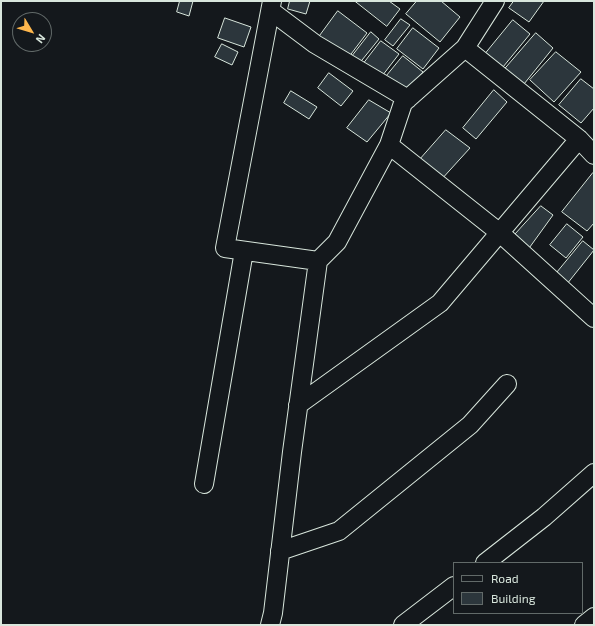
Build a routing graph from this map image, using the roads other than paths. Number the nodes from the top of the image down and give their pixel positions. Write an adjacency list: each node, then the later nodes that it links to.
1 (495, 1): 3 (street)
2 (272, 6): 4 (street); 9 (street)
3 (465, 48): 4 (street); 5 (street)
4 (408, 99): 6 (street)
5 (579, 140): 7 (street); 8 (street)
6 (389, 145): 8 (street); 10 (street)
7 (594, 155)
8 (500, 233): 11 (street); 13 (street)
9 (244, 251): 10 (street); 15 (street)
10 (318, 261): 13 (street)
11 (594, 318)
12 (506, 384): 16 (street)
13 (298, 405): 16 (street)
14 (594, 472): 17 (street)
15 (204, 484)
16 (280, 551): 20 (street)
17 (486, 562)
18 (453, 587): 21 (street)
19 (594, 617): 22 (street)
20 (270, 625)
21 (403, 625)
22 (584, 625)

